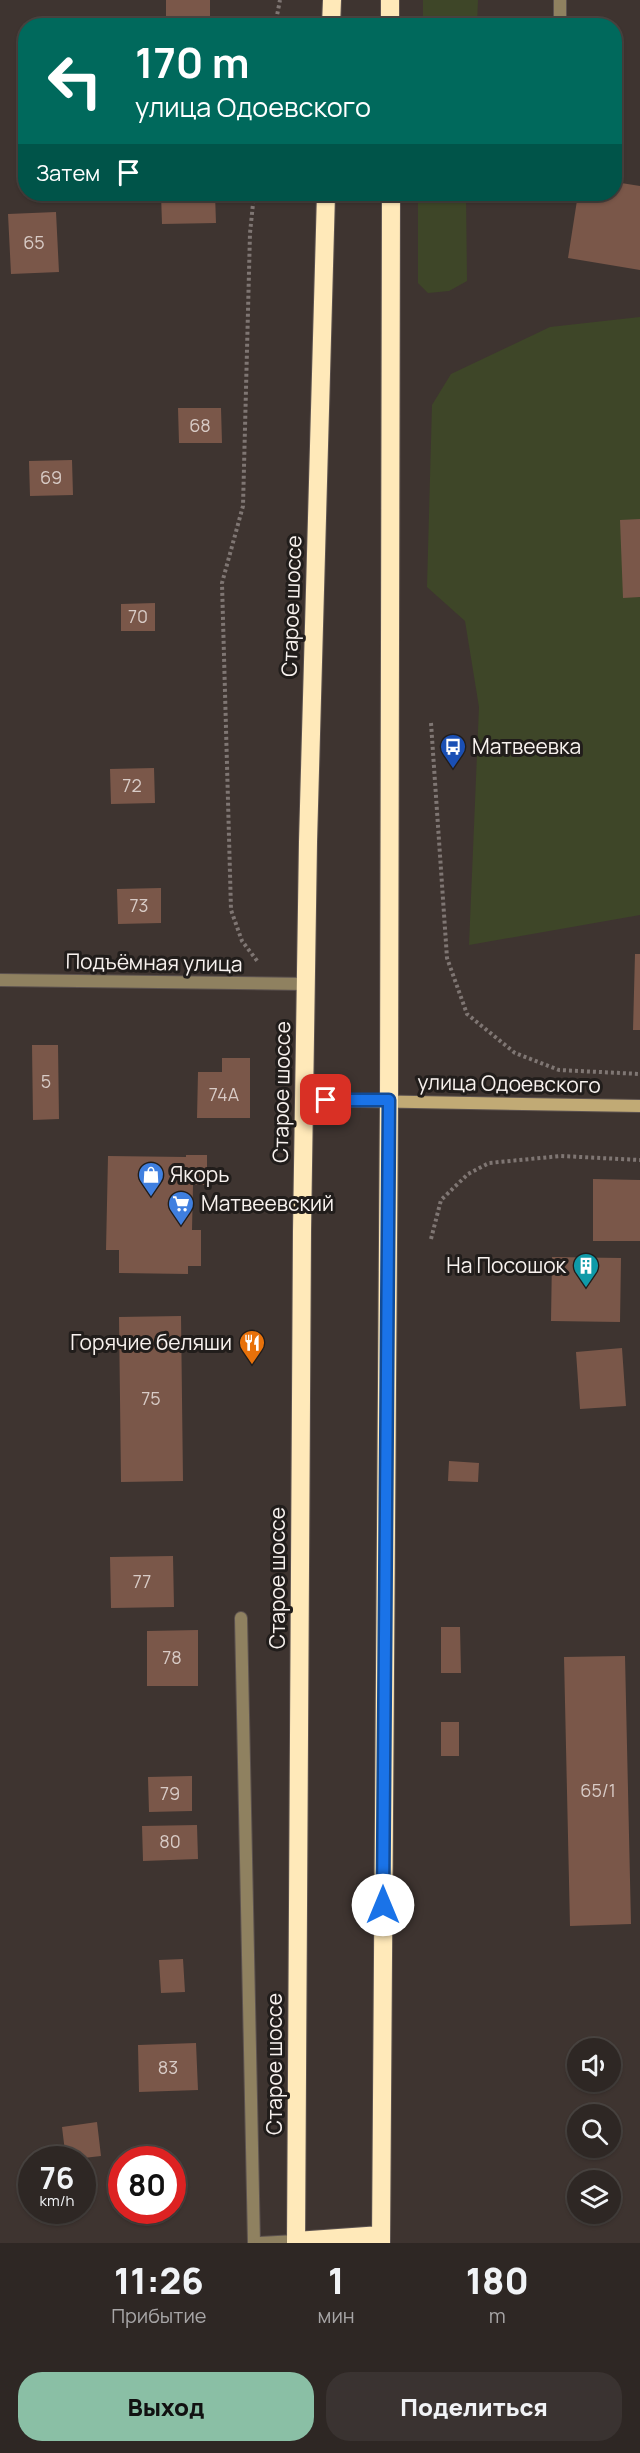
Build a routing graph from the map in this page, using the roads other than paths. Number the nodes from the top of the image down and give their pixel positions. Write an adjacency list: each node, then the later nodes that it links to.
1 (332, 0): 4 (highway)
2 (390, 0): 5 (highway)
3 (560, 0): 6 (street)
4 (331, 18)
5 (390, 18)
6 (560, 18)
7 (326, 201): 10 (highway, Старое шоссе)
8 (391, 201): 12 (highway)
9 (0, 980): 10 (street, Подъёмная улица)
10 (307, 984): 11 (highway, Старое шоссе)
11 (305, 1100): 12 (street, улица Одоевского); 16 (highway, Старое шоссе)
12 (389, 1100): 13 (street, улица Одоевского); 15 (highway)
13 (640, 1106)
14 (241, 1618): 17 (street)
15 (381, 2239): 16 (highway)
16 (296, 2242): 18 (street)
17 (254, 2243)
18 (260, 2243)

